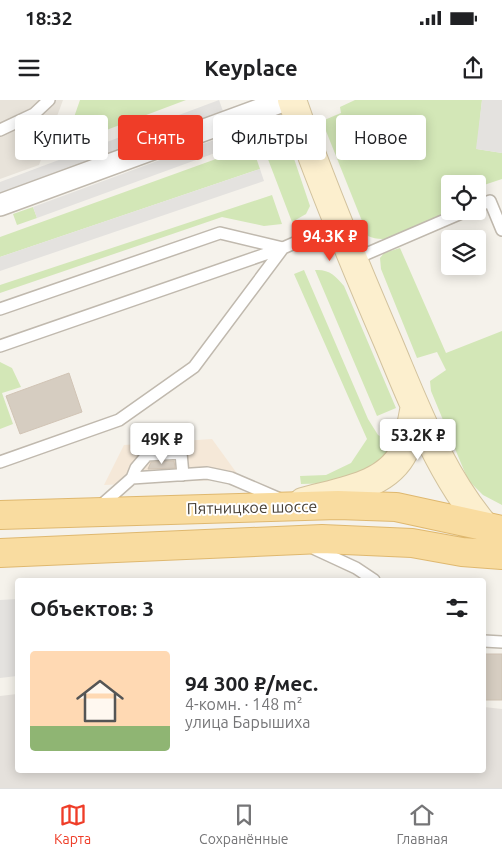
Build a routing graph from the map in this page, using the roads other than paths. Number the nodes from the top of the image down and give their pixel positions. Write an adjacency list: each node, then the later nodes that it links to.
1 (49, 100): 4 (lane)
2 (286, 100): 6 (street)
3 (292, 100): 8 (main road)
4 (0, 130)
5 (486, 202): 9 (lane)
6 (0, 205)
7 (445, 220): 11 (lane)
8 (338, 224): 10 (lane); 11 (main road)
9 (502, 230)
10 (283, 248): 12 (lane); 13 (lane); 15 (lane)
11 (352, 260): 14 (main road)
12 (0, 309)
13 (0, 346)
14 (415, 406): 18 (main road); 21 (main road)
15 (0, 462)
16 (182, 475): 17 (lane); 17 (lane); 18 (lane)
17 (132, 478): 19 (lane)
18 (294, 505): 19 (main road, Пятницкое шоссе); 21 (main road, Пятницкое шоссе)
19 (95, 511): 20 (main road, Пятницкое шоссе)
20 (0, 515)
21 (477, 518): 23 (main road); 24 (main road)
22 (292, 540): 23 (main road, Пятницкое шоссе); 25 (main road, Пятницкое шоссе); 27 (lane)
23 (412, 543): 26 (main road, Пятницкое шоссе)
24 (502, 546)
25 (0, 553)
26 (502, 555)
27 (371, 578)
28 (486, 641): 29 (lane)
29 (502, 642)

